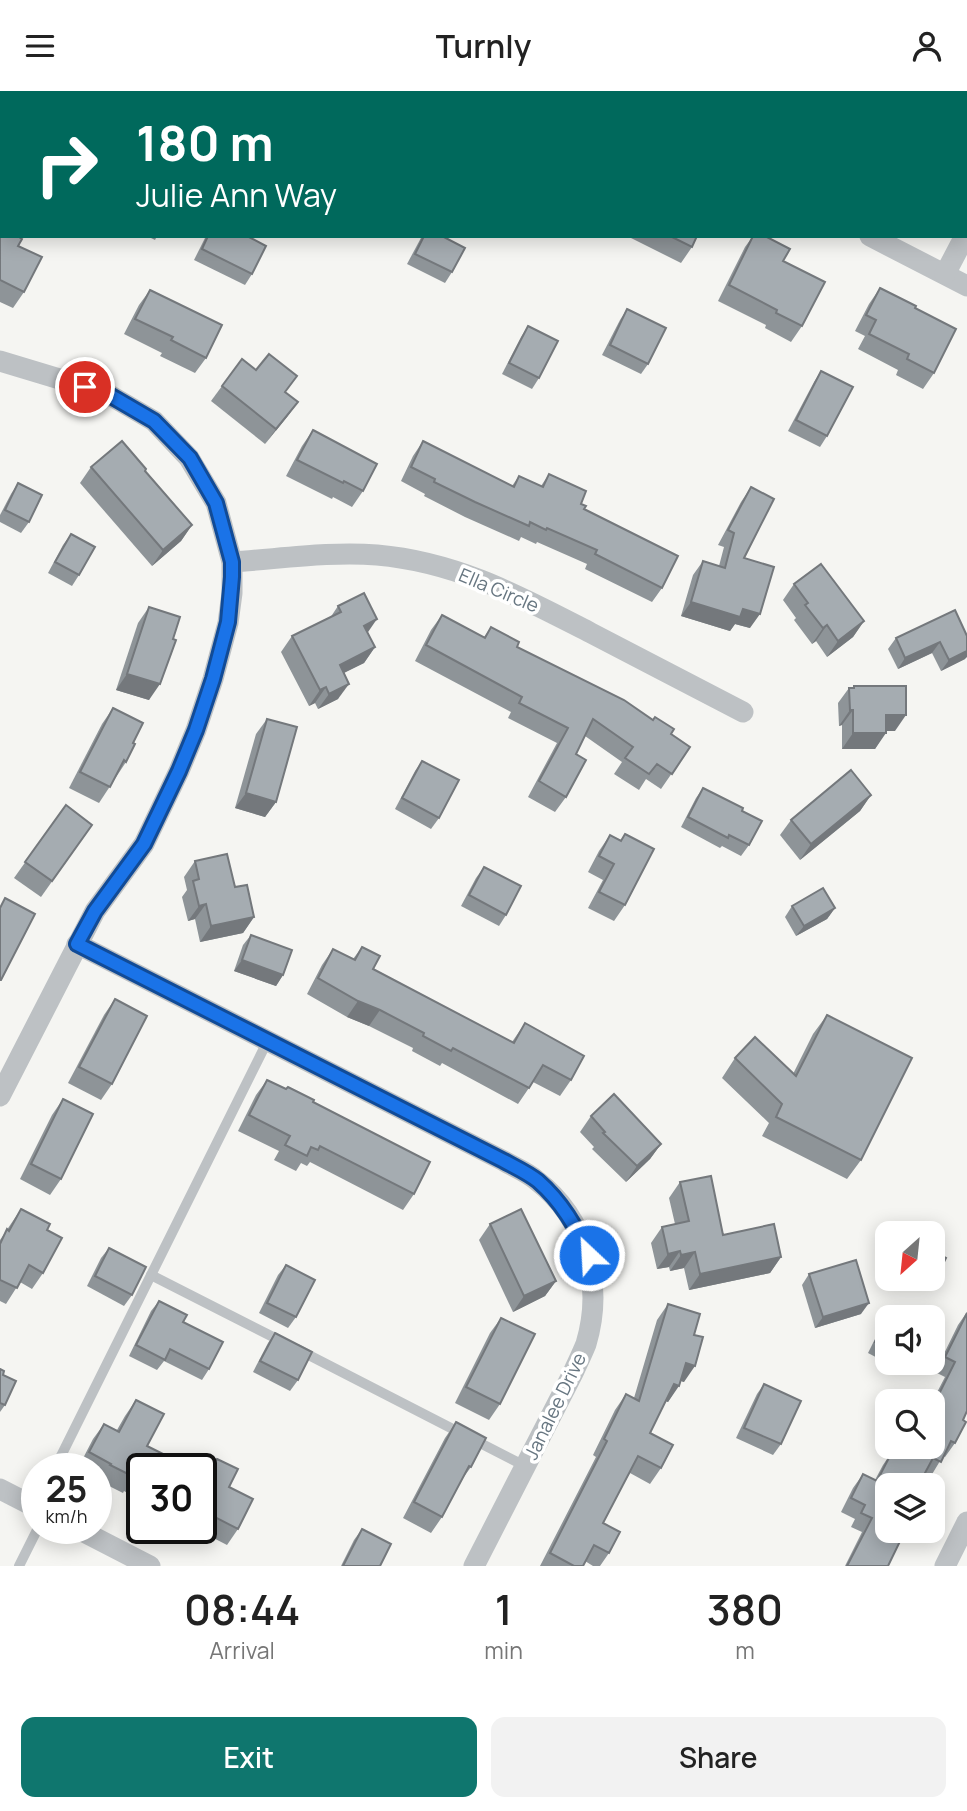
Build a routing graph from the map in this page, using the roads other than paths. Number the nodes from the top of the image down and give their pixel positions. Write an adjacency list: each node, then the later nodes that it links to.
1 (874, 238): 3 (street)
2 (964, 238): 3 (street)
3 (945, 274): 4 (street)
4 (967, 286)
5 (0, 361): 6 (street)
6 (232, 562): 7 (street, Ella Circle); 8 (street)
7 (743, 712)
8 (77, 944): 9 (street, Janalee Drive); 10 (street)
9 (268, 1040): 11 (lane); 13 (street, Janalee Drive)
10 (0, 1096)
11 (151, 1275): 12 (lane); 13 (lane)
12 (62, 1453)
13 (525, 1466): 21 (street, Janalee Drive)
14 (0, 1489): 15 (street)
15 (21, 1502)
16 (967, 1523): 22 (street)
17 (26, 1544): 19 (lane)
18 (107, 1544): 20 (street)
19 (19, 1566)
20 (150, 1566)
21 (474, 1566)
22 (945, 1566)

